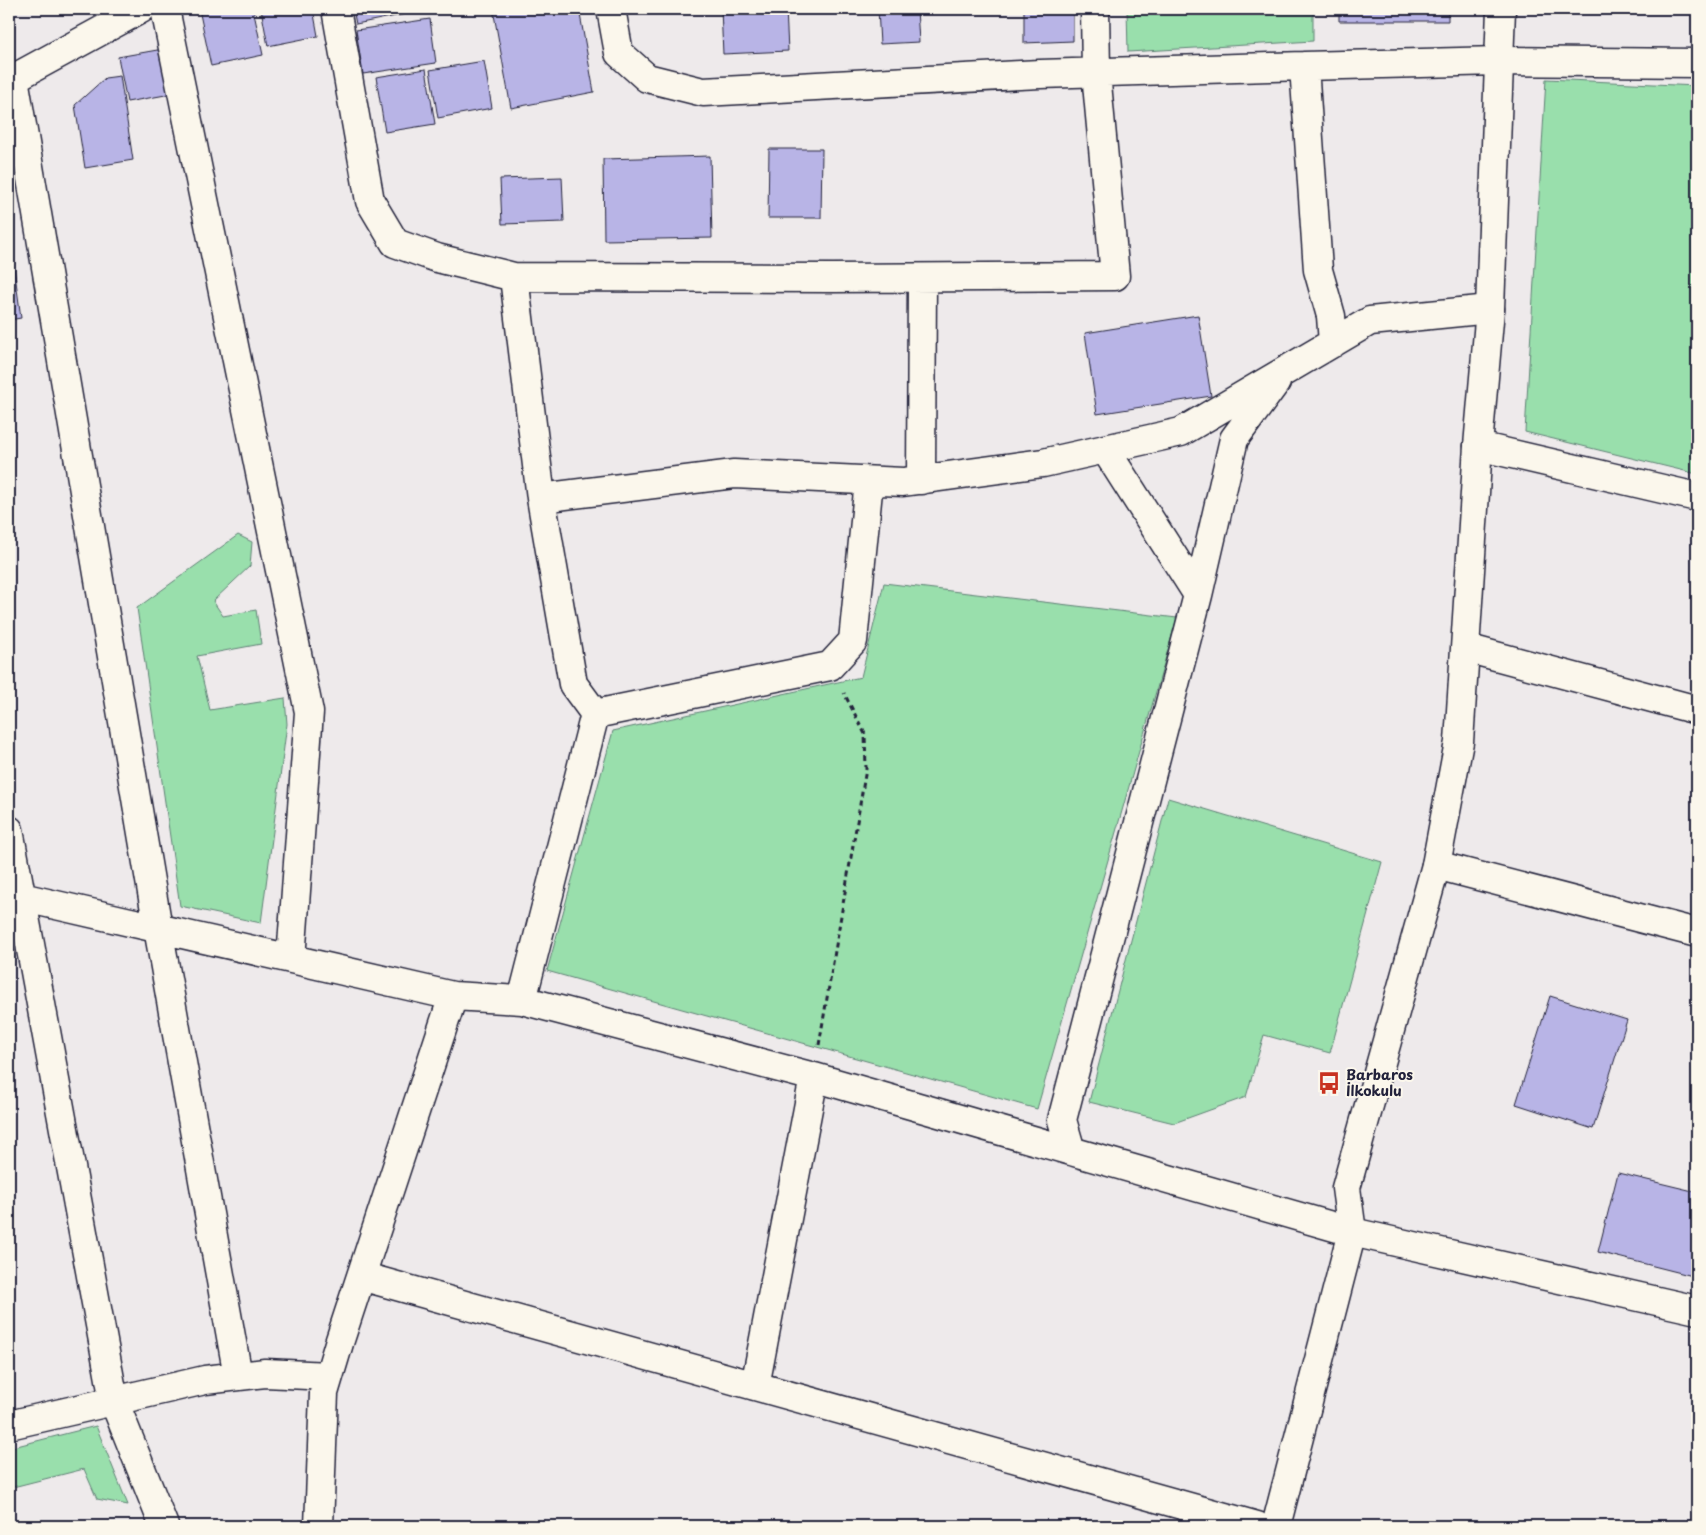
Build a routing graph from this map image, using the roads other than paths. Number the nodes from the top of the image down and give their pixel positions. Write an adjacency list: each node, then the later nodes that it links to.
1 (141, 9): 11 (street)
2 (165, 9): 32 (street)
3 (336, 9): 12 (street)
4 (611, 9): 10 (street)
5 (1095, 9): 10 (street)
6 (1500, 9): 7 (street)
7 (1498, 61): 8 (street); 9 (street); 14 (street)
8 (1697, 63)
9 (1304, 66): 10 (street); 15 (street)
10 (1096, 72): 13 (street)
11 (11, 79): 30 (street)
12 (514, 277): 13 (street); 22 (street)
13 (922, 278): 19 (street)
14 (1490, 308): 15 (street); 17 (street)
15 (1333, 343): 16 (street)
16 (1284, 372): 18 (street); 23 (street)
17 (1478, 446): 21 (street); 24 (street)
18 (1105, 449): 19 (street); 23 (street)
19 (921, 480): 20 (street)
20 (869, 481): 22 (street); 26 (street)
21 (1697, 497)
22 (540, 498): 26 (street)
23 (1198, 595): 36 (street)
24 (1466, 648): 25 (street); 28 (street)
25 (1697, 710)
26 (596, 714): 34 (street)
27 (9, 830): 29 (street)
28 (1436, 865): 31 (street); 37 (street)
29 (21, 897): 30 (street); 43 (street)
30 (158, 928): 32 (street); 40 (street)
31 (1697, 933)
32 (291, 959): 33 (street)
33 (453, 996): 34 (street); 38 (street)
34 (522, 1000): 35 (street)
35 (814, 1078): 36 (street); 42 (street)
36 (1072, 1151): 37 (street)
37 (1352, 1232): 39 (street); 48 (street)
38 (361, 1276): 41 (street); 42 (street)
39 (1697, 1310)
40 (238, 1376): 41 (street); 43 (street)
41 (329, 1376): 46 (street)
42 (755, 1386): 47 (street)
43 (114, 1401): 44 (street); 45 (street)
44 (9, 1425)
45 (164, 1526)
46 (319, 1526)
47 (1257, 1526)
48 (1276, 1526)

